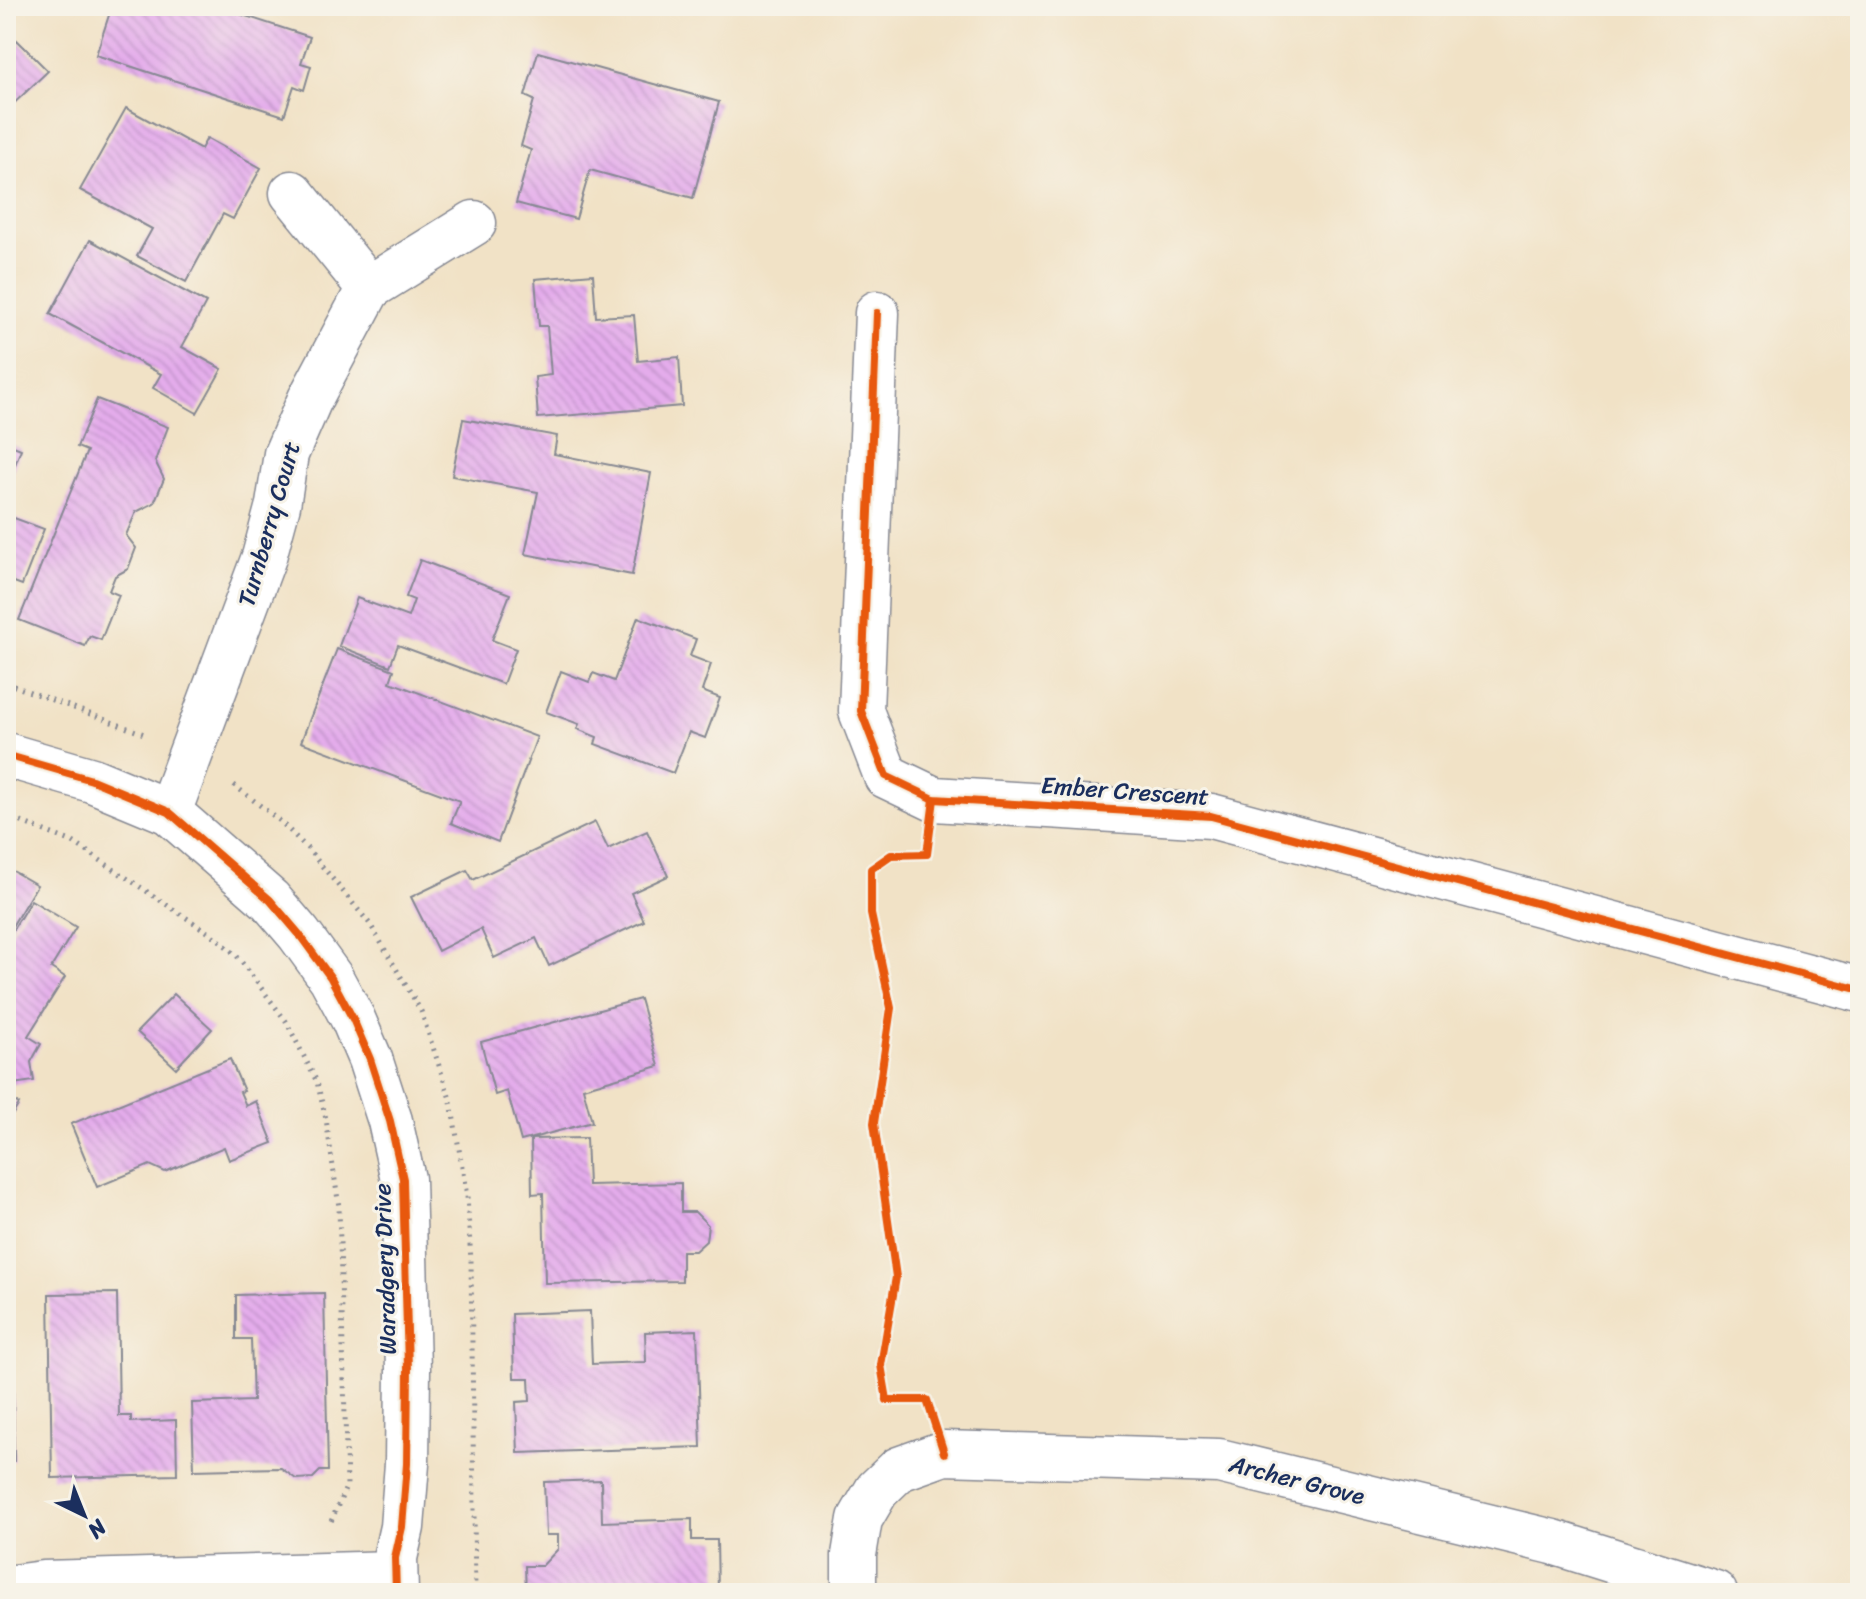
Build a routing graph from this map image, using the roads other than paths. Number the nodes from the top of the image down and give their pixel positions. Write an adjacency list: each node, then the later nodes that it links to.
1 (292, 193): 3 (street)
2 (474, 223): 3 (street)
3 (369, 288): 6 (street, Turnberry Court)
4 (877, 313): 7 (street, Ember Crescent)
5 (6, 755): 6 (street, Waradgery Drive)
6 (169, 812): 8 (street, Waradgery Drive)
7 (1860, 990)
8 (395, 1583): 9 (street)
9 (6, 1588)
10 (854, 1593): 11 (street, Archer Grove)
11 (1715, 1593)

